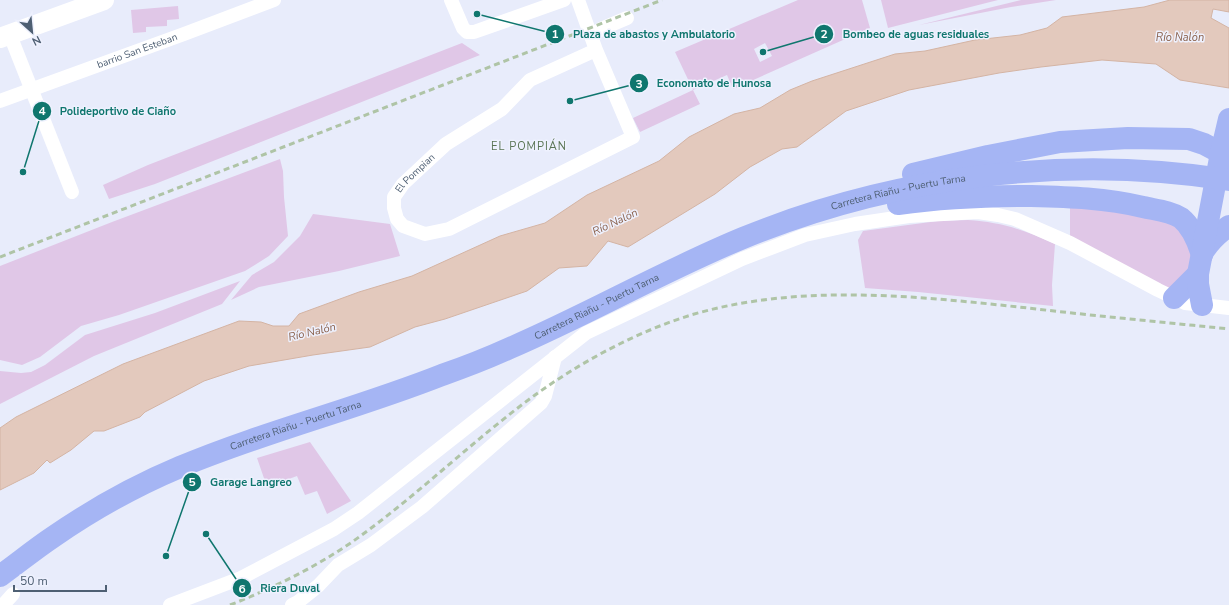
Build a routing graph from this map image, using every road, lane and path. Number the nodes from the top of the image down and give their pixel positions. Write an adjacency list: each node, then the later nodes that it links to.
1 (104, 0): 8 (street)
2 (274, 0): 10 (street, barrio San Esteban)
3 (451, 0): 4 (street)
4 (564, 0)
5 (578, 0): 7 (street)
6 (627, 18): 7 (street)
7 (591, 36): 9 (street)
8 (5, 37): 10 (street)
9 (596, 50): 9 (street, El Pompian)
10 (32, 89): 11 (street, barrio San Esteban); 16 (street)
11 (0, 101)
12 (1229, 108): 14 (main road)
13 (1229, 119): 15 (main road)
14 (1189, 139): 15 (main road); 20 (main road)
15 (1225, 161): 17 (main road); 18 (main road, Carretera Riañu - Puertu Tarna)
16 (72, 192)
17 (1217, 203): 19 (main road); 22 (main road)
18 (838, 206): 19 (main road); 20 (main road, Carretera Riañu - Puertu Tarna)
19 (1170, 213): 22 (main road)
20 (796, 218): 27 (main road, Carretera Riañu - Puertu Tarna)
21 (1229, 226): 22 (main road)
22 (1200, 264): 23 (main road); 24 (main road)
23 (1174, 298): 24 (street); 26 (street)
24 (1202, 305): 25 (street)
25 (1229, 308)
26 (555, 357): 30 (street); 31 (street)
27 (0, 576)
28 (13, 594): 29 (street)
29 (3, 605)
30 (170, 605)
31 (292, 605)

